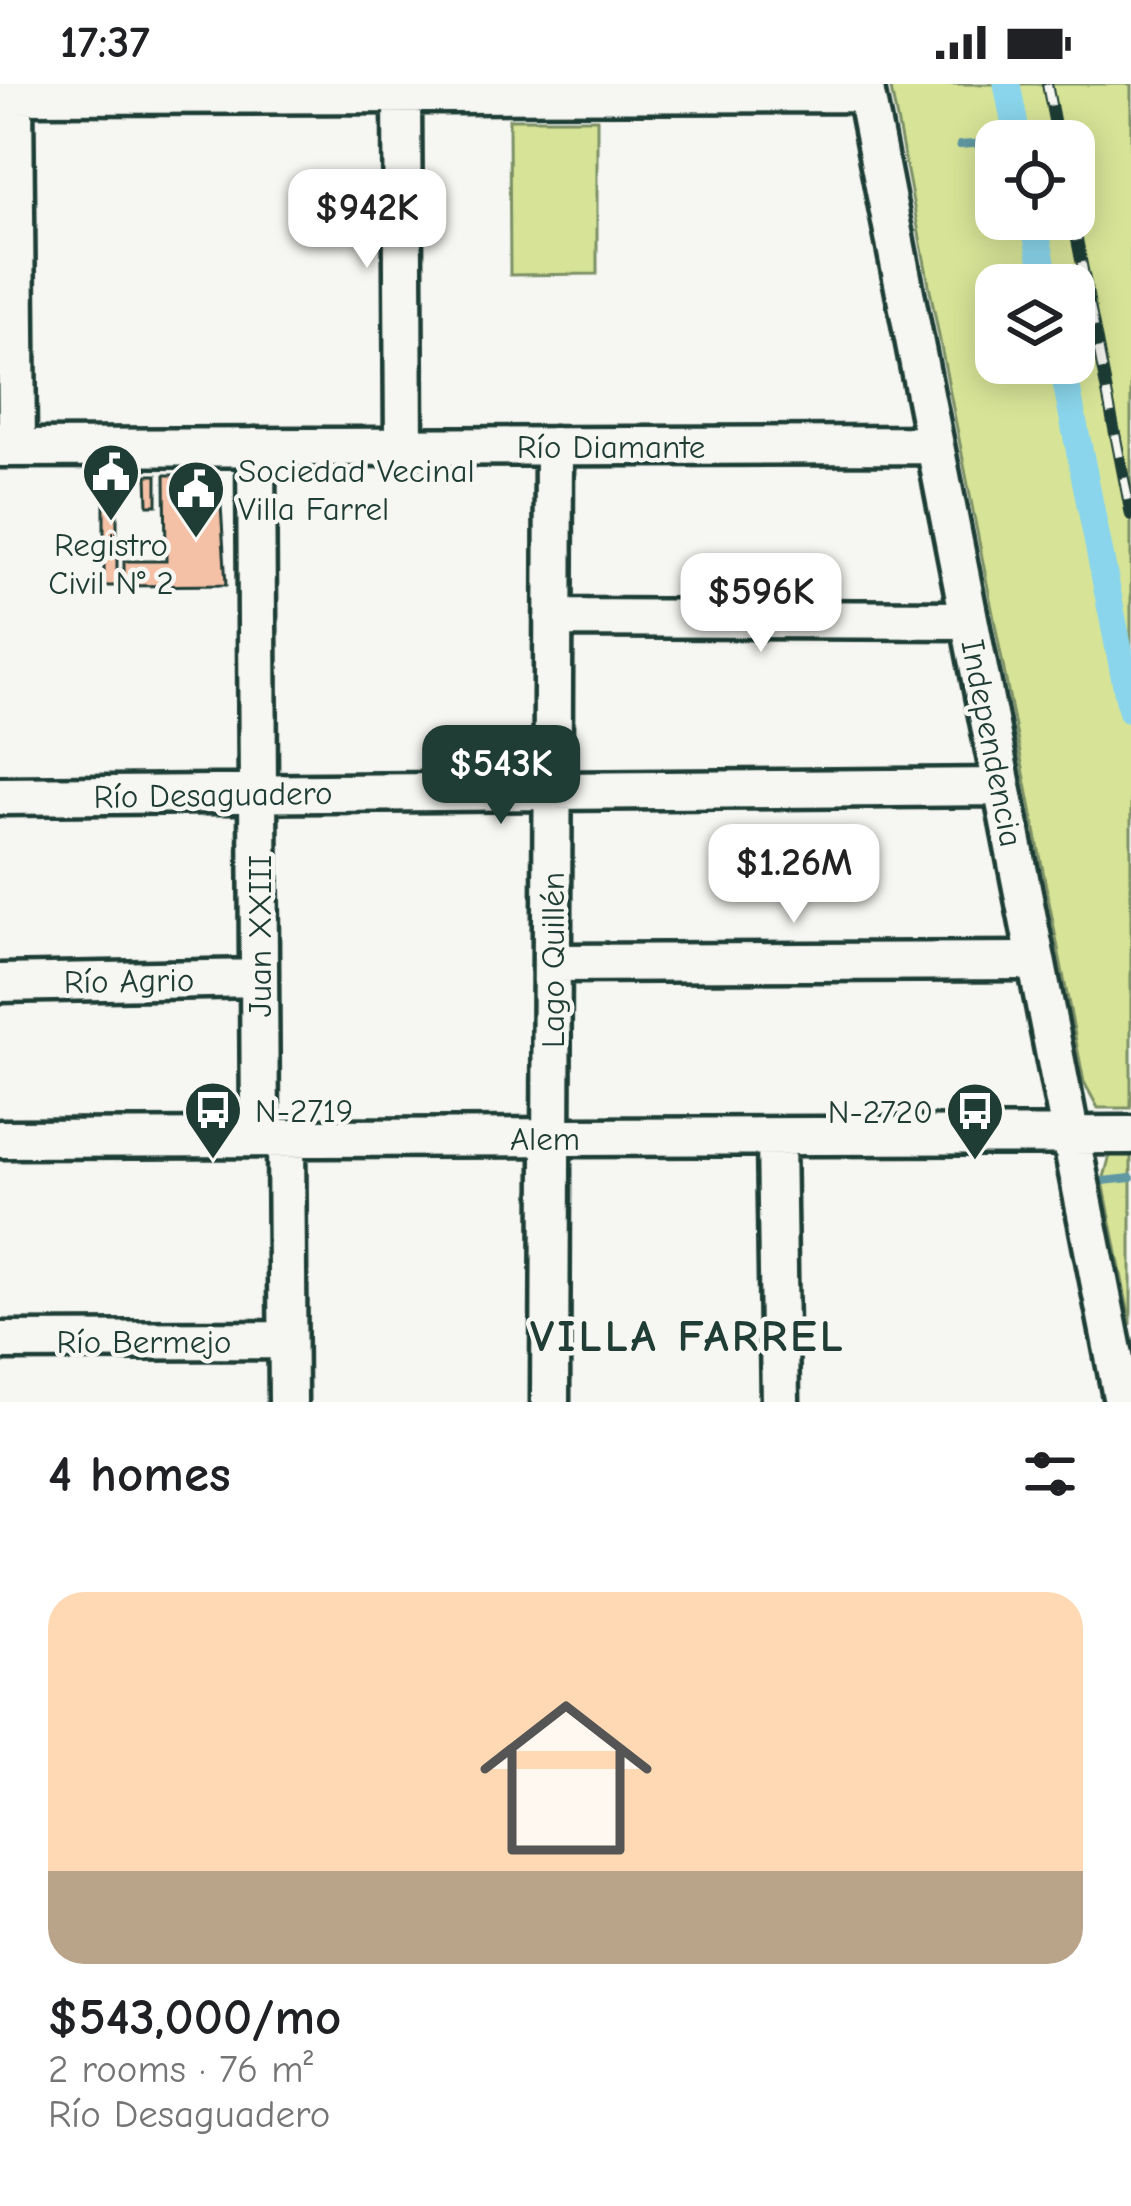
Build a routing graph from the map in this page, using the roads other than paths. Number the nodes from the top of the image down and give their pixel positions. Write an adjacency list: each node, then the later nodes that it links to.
1 (175, 89): 4 (street); 5 (street)
2 (574, 89): 3 (street); 4 (street)
3 (865, 89): 6 (street, Independencia)
4 (386, 91): 7 (street)
5 (7, 95): 10 (street)
6 (935, 445): 8 (street, Río Diamante); 12 (street, Independencia)
7 (404, 446): 8 (street, Río Diamante); 9 (street, Río Diamante)
8 (554, 446): 11 (street, Lago Quillén)
9 (256, 447): 10 (street, Río Diamante); 15 (street, Juan XXIII)
10 (8, 448)
11 (553, 618): 12 (street); 14 (street, Lago Quillén)
12 (969, 620): 13 (street, Independencia)
13 (1002, 788): 14 (street, Río Desaguadero); 17 (street, Independencia)
14 (553, 790): 15 (street, Río Desaguadero); 18 (street, Lago Quillén)
15 (258, 794): 16 (street, Río Desaguadero); 19 (street, Juan XXIII)
16 (0, 796)
17 (1036, 961): 18 (street); 22 (street, Independencia)
18 (552, 963): 25 (street, Lago Quillén)
19 (259, 978): 20 (street, Río Agrio); 24 (street, Juan XXIII)
20 (0, 983)
21 (1131, 1116): 22 (street, Alem)
22 (1080, 1135): 23 (street, Alem); 26 (street, Alem); 33 (street, Independencia)
23 (1131, 1135)
24 (273, 1138): 25 (street, Alem); 27 (street, Alem); 28 (street, Juan XXIII)
25 (551, 1138): 26 (street, Alem); 31 (street, Lago Quillén)
26 (776, 1138): 32 (street)
27 (0, 1139)
28 (287, 1340): 29 (street, Río Bermejo); 30 (street, Juan XXIII)
29 (0, 1342)
30 (288, 1402)
31 (550, 1402)
32 (780, 1402)
33 (1123, 1402)

